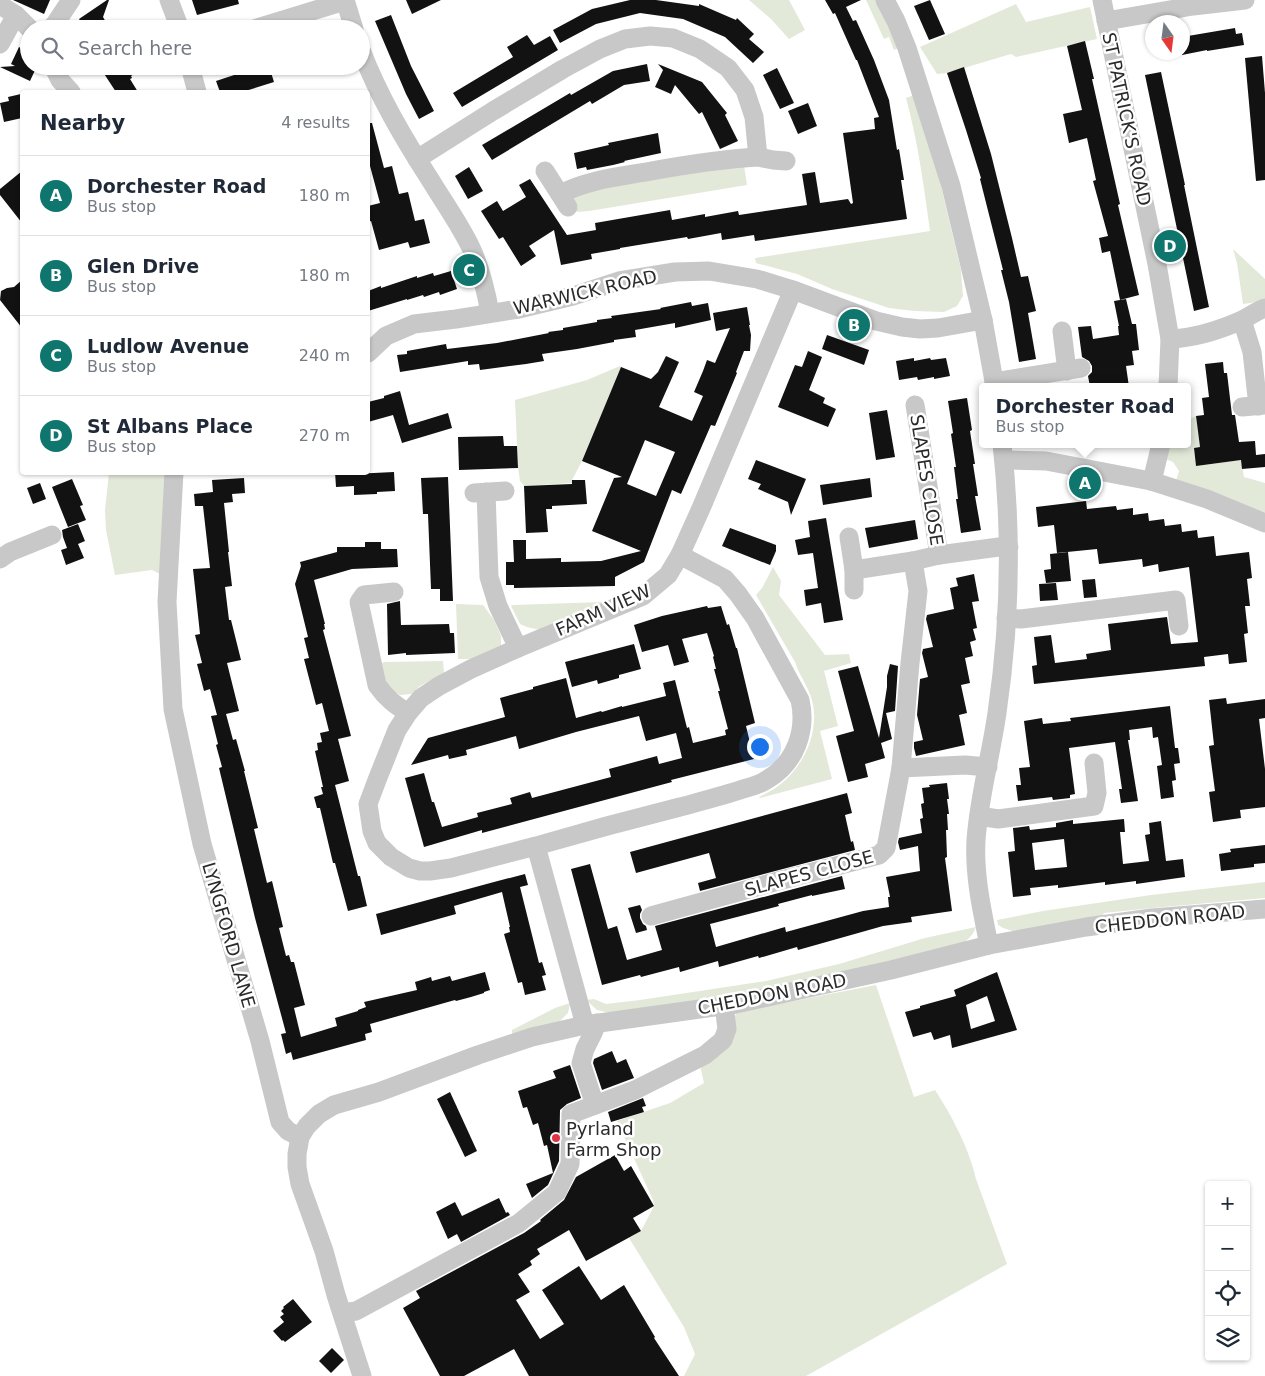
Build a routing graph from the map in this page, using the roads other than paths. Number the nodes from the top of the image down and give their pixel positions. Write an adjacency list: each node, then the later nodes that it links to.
1 (72, 0): 10 (street)
2 (169, 0): 11 (street)
3 (885, 0): 28 (street)
4 (1102, 0): 14 (street, ST PATRICK'S ROAD)
5 (1246, 0): 14 (street)
6 (345, 1): 12 (street); 13 (street)
7 (0, 5): 8 (street)
8 (16, 15): 9 (street); 15 (street)
9 (21, 20)
10 (58, 20)
11 (177, 20)
12 (283, 20)
13 (351, 20)
14 (1106, 21): 31 (street, ST PATRICK'S ROAD)
15 (0, 44)
16 (370, 74): 22 (street)
17 (58, 75): 19 (street)
18 (192, 75): 20 (street)
19 (69, 90)
20 (196, 90)
21 (758, 158): 22 (street); 23 (street); 24 (street)
22 (417, 159): 27 (street)
23 (786, 161)
24 (544, 171)
25 (793, 290): 27 (street, WARWICK ROAD); 28 (street, WARWICK ROAD); 47 (street)
26 (1265, 308): 29 (street)
27 (490, 313): 32 (street, WARWICK ROAD)
28 (983, 320): 33 (street)
29 (1242, 320): 31 (street); 37 (street)
30 (1062, 331): 34 (street)
31 (1170, 339): 35 (street, ST PATRICK'S ROAD)
32 (370, 351)
33 (995, 383)
34 (1000, 383)
35 (1168, 383)
36 (915, 405): 48 (street, SLAPES CLOSE)
37 (1255, 406)
38 (1159, 448): 41 (street)
39 (1003, 452): 41 (street); 46 (street)
40 (174, 475): 69 (street, LYNGFORD LANE)
41 (1151, 482): 43 (street)
42 (505, 491): 56 (street)
43 (1265, 523)
44 (52, 535): 49 (street)
45 (849, 537): 51 (street)
46 (1009, 547): 48 (street, SLAPES CLOSE); 54 (street)
47 (680, 555): 56 (street, FARM VIEW); 62 (street, FARM VIEW)
48 (939, 555): 50 (street, SLAPES CLOSE)
49 (0, 558)
50 (913, 561): 51 (street, SLAPES CLOSE); 60 (street, SLAPES CLOSE)
51 (854, 570): 52 (street)
52 (854, 590)
53 (394, 592): 57 (street)
54 (1006, 618): 55 (street); 59 (street)
55 (1179, 626)
56 (518, 648): 57 (street, FARM VIEW)
57 (408, 713): 62 (street, FARM VIEW)
58 (1094, 763): 61 (street)
59 (988, 767): 60 (street); 61 (street)
60 (901, 768): 64 (street, SLAPES CLOSE)
61 (979, 816): 65 (street)
62 (536, 846): 67 (street)
63 (1265, 909): 65 (street, CHEDDON ROAD)
64 (651, 916)
65 (989, 946): 66 (street, CHEDDON ROAD)
66 (724, 1005): 67 (street, CHEDDON ROAD); 68 (street)
67 (591, 1024): 68 (street); 69 (street, CHEDDON ROAD)
68 (595, 1105): 70 (street)
69 (300, 1137): 70 (street)
70 (342, 1313): 71 (street)
71 (362, 1376)

